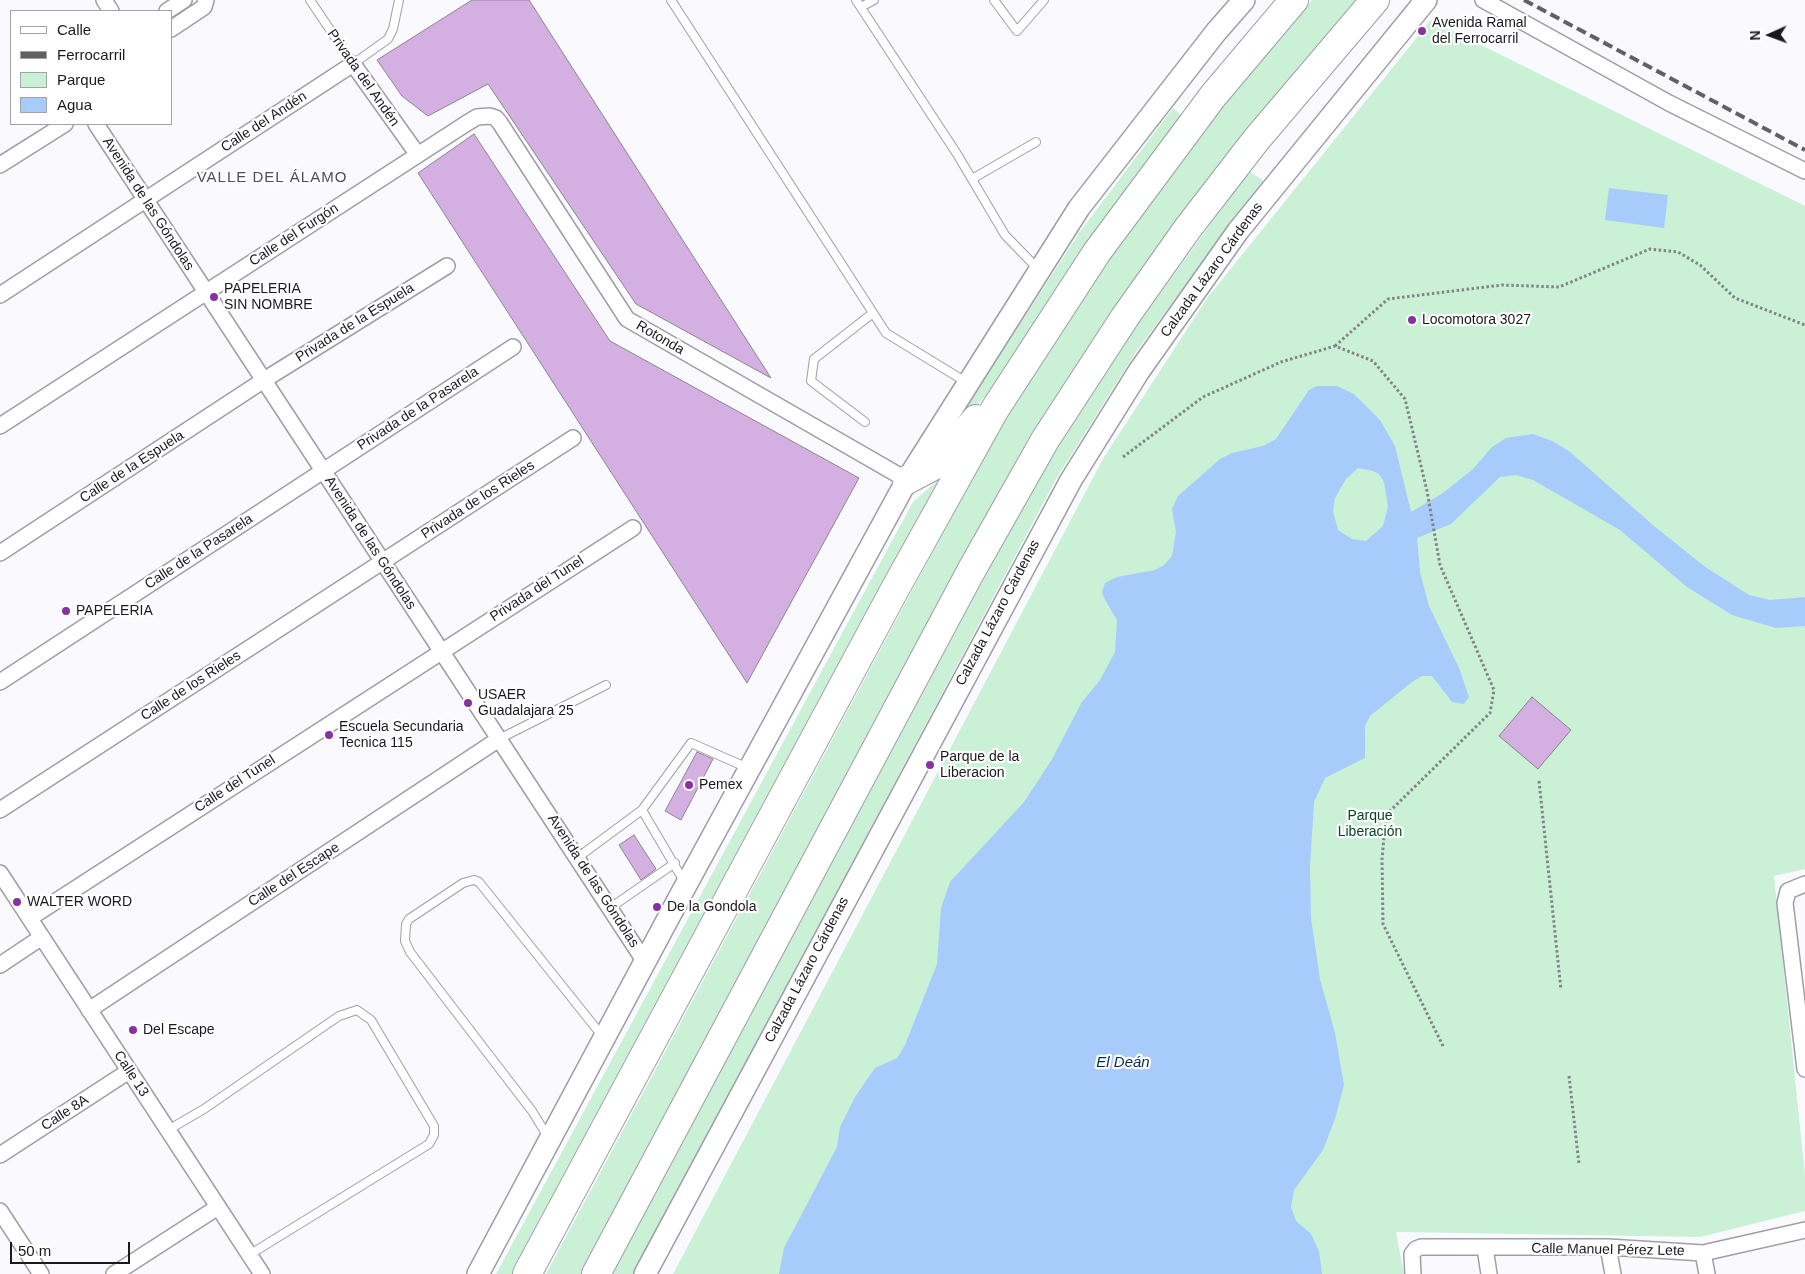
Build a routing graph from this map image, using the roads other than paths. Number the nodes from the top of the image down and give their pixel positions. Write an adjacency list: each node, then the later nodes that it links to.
1 (184, 0): 15 (street)
2 (206, 0): 16 (street)
3 (310, 0): 17 (lane, Privada del Andén)
4 (399, 0): 17 (lane)
5 (671, 0): 31 (lane)
6 (874, 0): 14 (lane)
7 (994, 0): 8 (lane)
8 (1044, 0)
9 (1244, 0): 28 (main road)
10 (1294, 0): 33 (highway)
11 (1375, 0): 81 (highway)
12 (1426, 0): 82 (main road, Calzada Lázaro Cárdenas)
13 (1483, 0): 24 (street)
14 (858, 3): 25 (lane)
15 (169, 10)
16 (172, 28)
17 (353, 64): 22 (street, Privada del Andén); 26 (street, Calle del Andén)
18 (490, 116): 22 (street, Calle del Furgón); 40 (street, Rotonda)
19 (63, 125): 23 (street)
20 (97, 125): 26 (street, Avenida de las Góndolas)
21 (1036, 142): 25 (lane)
22 (418, 155): 29 (street, Calle del Furgón)
23 (0, 165)
24 (1805, 171)
25 (972, 179): 28 (lane)
26 (146, 200): 29 (street, Avenida de las Góndolas); 30 (street, Calle del Andén)
27 (447, 266): 34 (street, Privada de la Espuela)
28 (1039, 270): 35 (main road)
29 (206, 292): 34 (street, Avenida de las Góndolas); 37 (street, Calle del Furgón)
30 (0, 295)
31 (873, 313): 35 (lane); 36 (lane)
32 (513, 348): 39 (street, Privada de la Pasarela)
33 (1030, 355): 40 (highway); 80 (highway)
34 (264, 380): 39 (street, Avenida de las Góndolas); 42 (street, Calle de la Espuela)
35 (968, 383): 40 (main road)
36 (864, 422)
37 (0, 426)
38 (573, 438): 43 (street, Privada de los Rieles)
39 (323, 471): 43 (street, Avenida de las Góndolas); 45 (street, Calle de la Pasarela)
40 (907, 480): 48 (main road)
41 (633, 528): 44 (street, Privada del Tunel)
42 (0, 553)
43 (383, 562): 44 (street, Avenida de las Góndolas); 49 (street, Calle de los Rieles)
44 (441, 650): 47 (street, Avenida de las Góndolas); 57 (street, Calle del Tunel)
45 (0, 682)
46 (606, 685): 47 (lane)
47 (499, 739): 51 (street, Avenida de las Góndolas); 62 (street, Calle del Escape)
48 (749, 768): 50 (lane); 55 (main road)
49 (0, 810)
50 (642, 810): 51 (lane); 52 (lane)
51 (577, 858): 56 (street, Avenida de las Góndolas)
52 (675, 863): 55 (lane); 56 (lane)
53 (0, 873): 57 (street, Calle 13)
54 (1805, 884): 61 (street)
55 (686, 885): 59 (main road)
56 (610, 908): 59 (street, Avenida de las Góndolas)
57 (30, 918): 58 (street, Calle 13)
58 (42, 937): 60 (street); 62 (street, Calle 13)
59 (645, 962): 63 (main road)
60 (0, 964)
61 (1800, 994): 64 (street)
62 (89, 1010): 65 (street, Calle 13)
63 (604, 1039): 67 (main road); 67 (lane)
64 (1805, 1069)
65 (129, 1072): 66 (street, Calle 13); 68 (street, Calle 8A)
66 (168, 1130): 69 (street, Calle 13); 75 (lane)
67 (550, 1140): 79 (main road)
68 (0, 1155)
69 (218, 1207): 75 (street, Calle 13); 77 (street)
70 (0, 1211): 76 (street)
71 (1805, 1230): 74 (street, Calle Manuel Pérez Lete)
72 (1608, 1247): 73 (street, Calle Manuel Pérez Lete); 74 (street, Calle Manuel Pérez Lete); 85 (street)
73 (1485, 1248): 83 (street, Calle Manuel Pérez Lete); 84 (street)
74 (1703, 1253): 86 (street)
75 (249, 1255): 78 (street, Calle 13)
76 (42, 1274)
77 (114, 1274)
78 (262, 1274)
79 (478, 1274)
80 (527, 1274)
81 (596, 1274)
82 (645, 1274)
83 (1413, 1274)
84 (1490, 1274)
85 (1612, 1274)
86 (1707, 1274)

